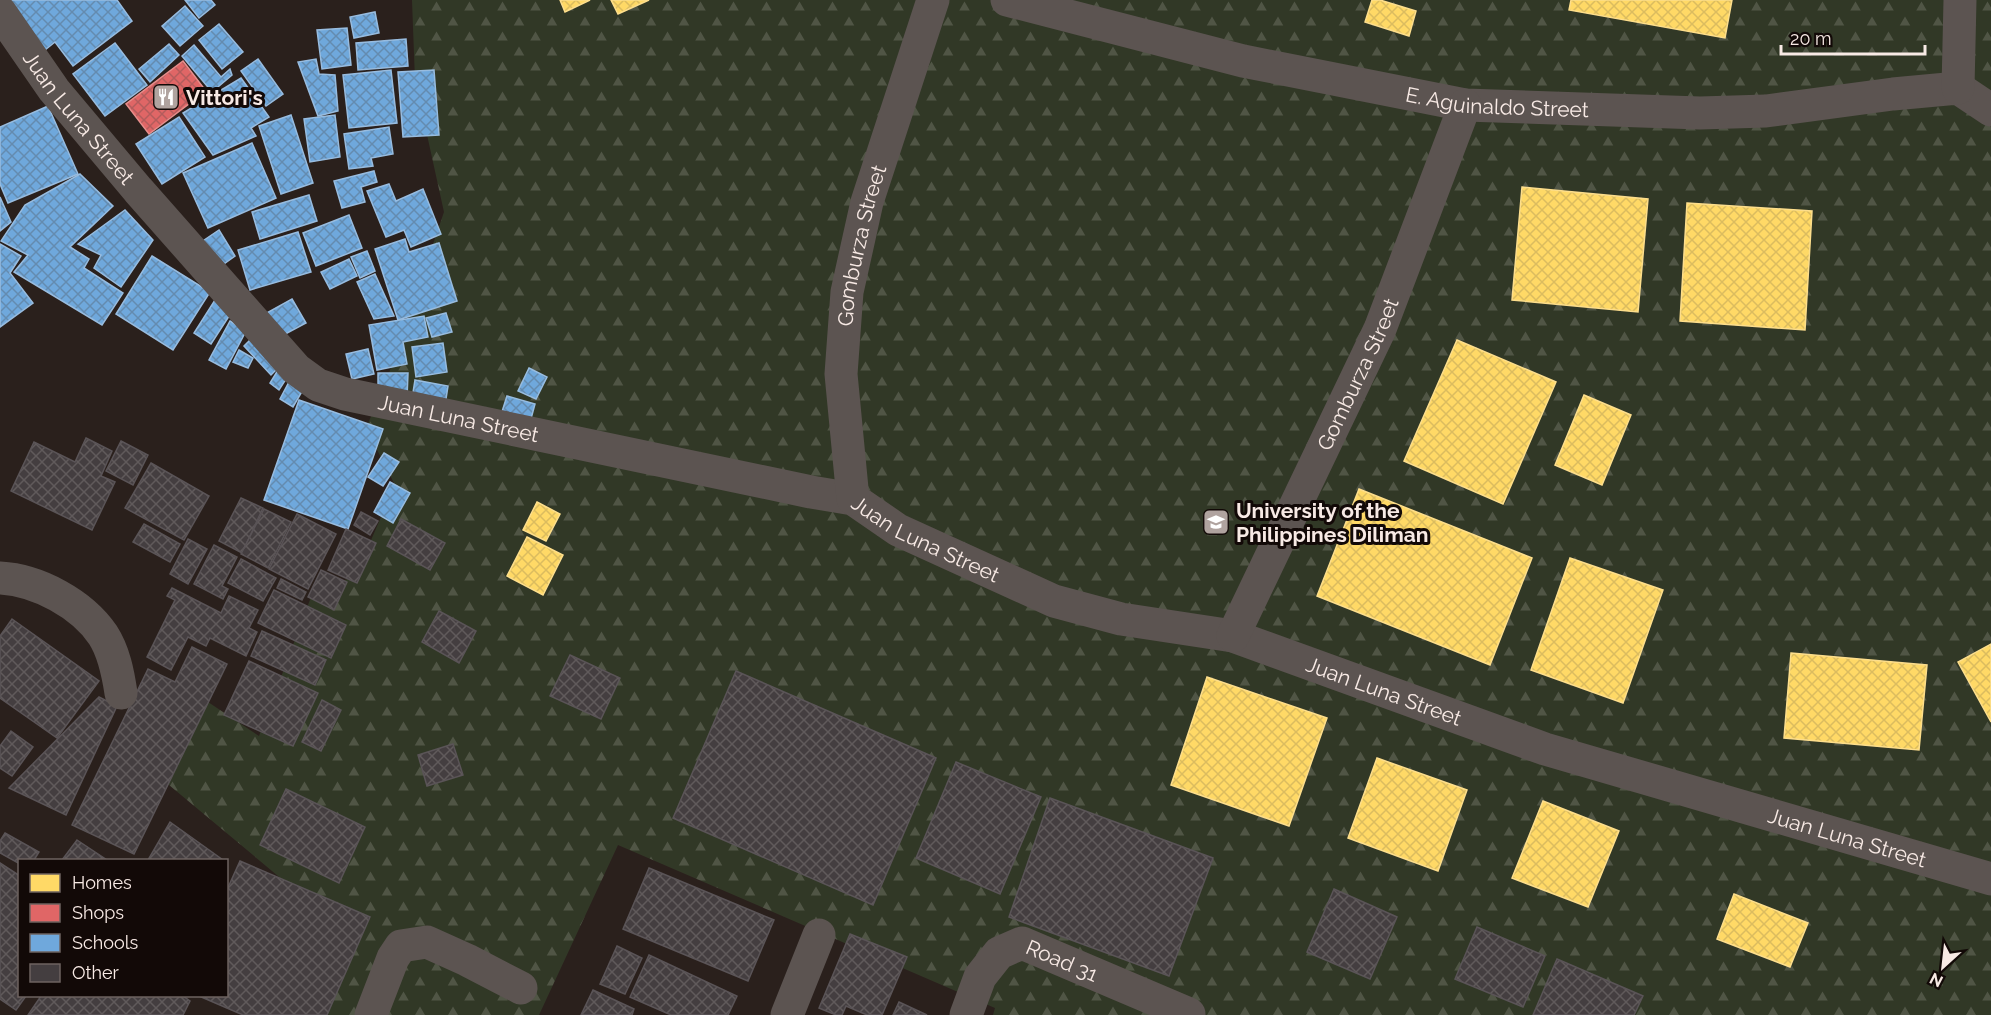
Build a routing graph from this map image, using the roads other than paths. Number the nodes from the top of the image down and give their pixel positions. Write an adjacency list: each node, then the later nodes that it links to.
1 (933, 0): 8 (street, Gomburza Street)
2 (1007, 0): 6 (street, E. Aguinaldo Street)
3 (1960, 0): 5 (street)
4 (0, 12): 8 (street, Juan Luna Street)
5 (1958, 88): 6 (street, E. Aguinaldo Street); 7 (street)
6 (1465, 105): 10 (street, Gomburza Street)
7 (1991, 110)
8 (853, 499): 10 (street, Juan Luna Street)
9 (0, 578): 11 (street)
10 (1233, 636): 12 (street, Juan Luna Street)
11 (122, 693)
12 (1991, 879)
13 (819, 935): 17 (street)
14 (521, 988): 16 (street)
15 (1190, 1014): 18 (street, Road 31)
16 (371, 1015)
17 (787, 1015)
18 (966, 1015)

